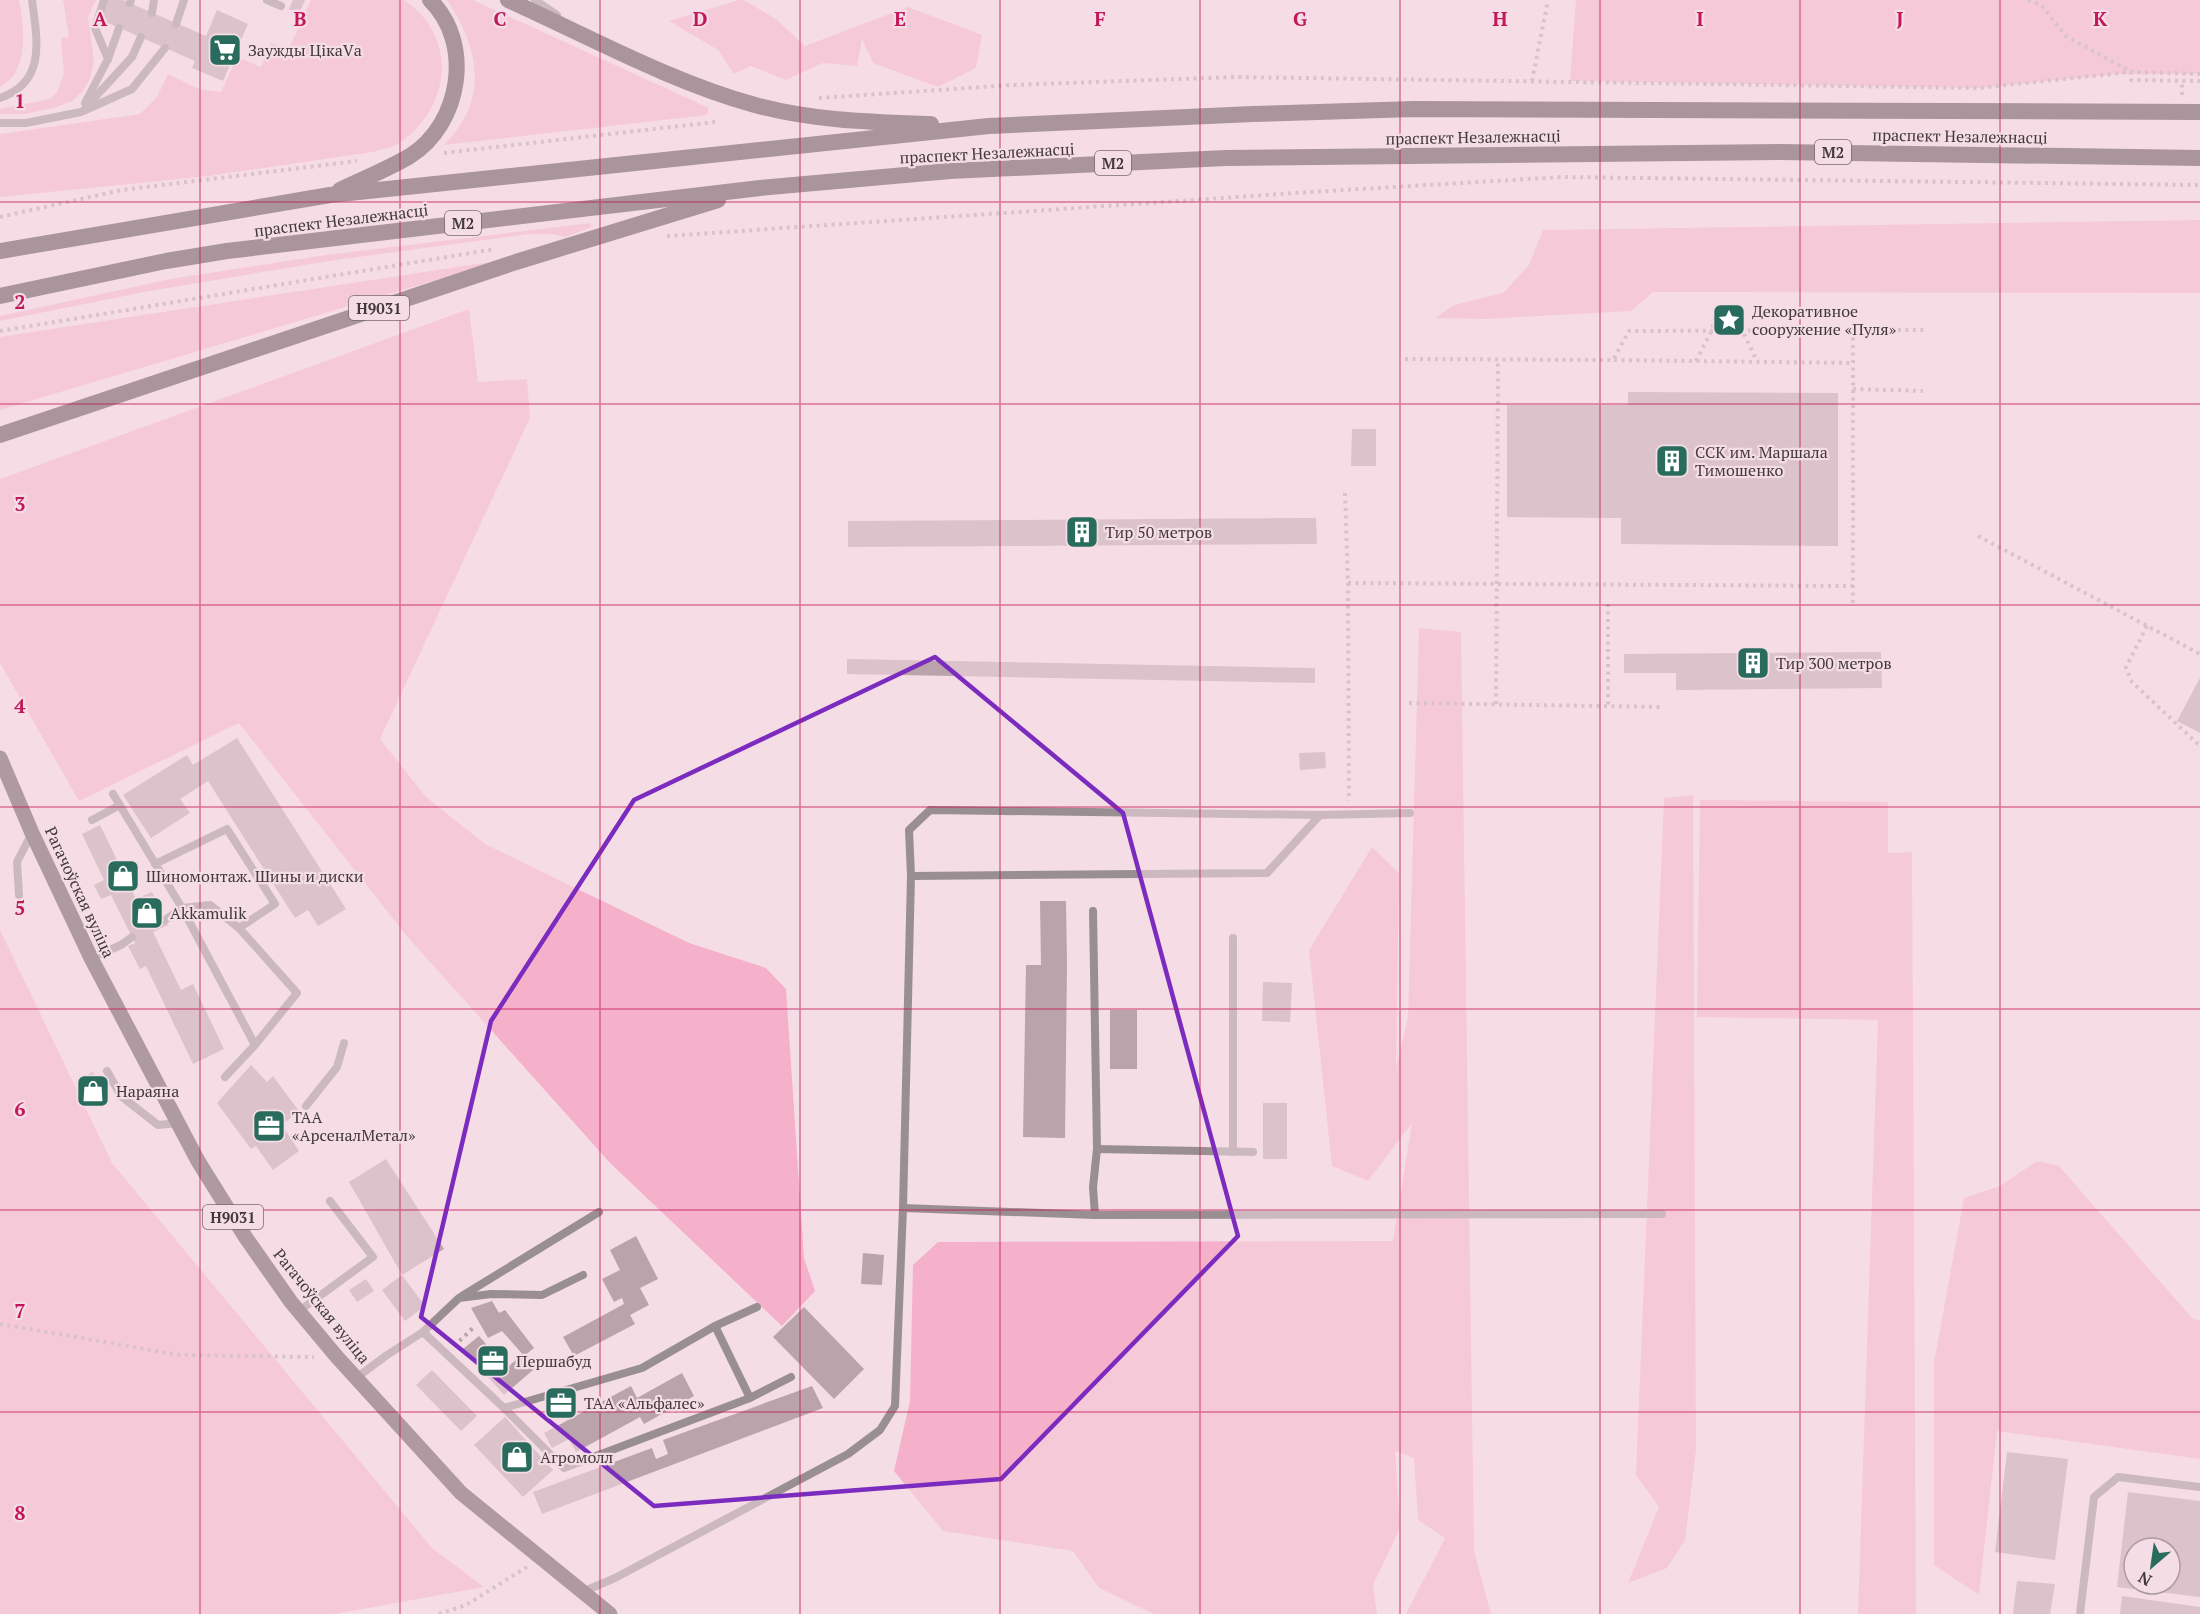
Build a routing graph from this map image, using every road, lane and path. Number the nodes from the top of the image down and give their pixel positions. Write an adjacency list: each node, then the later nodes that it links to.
1 (32, 0): 23 (lane)
2 (104, 0): 18 (lane)
3 (154, 0): 12 (lane)
4 (184, 0): 13 (lane)
5 (267, 0): 11 (lane)
6 (430, 0): 35 (highway)
7 (508, 0): 16 (highway)
8 (535, 0): 16 (lane)
9 (1548, 0): 21 (path)
10 (2028, 0): 19 (path)
11 (281, 6)
12 (152, 13)
13 (176, 24)
14 (119, 28): 18 (lane)
15 (141, 37): 25 (lane)
16 (590, 37): 29 (highway)
17 (165, 48): 25 (lane)
18 (108, 58): 25 (lane)
19 (2131, 72): 20 (path); 21 (path); 22 (path)
20 (2200, 74)
21 (1532, 81): 24 (path)
22 (2200, 81)
23 (0, 98)
24 (816, 98)
25 (81, 112): 28 (lane)
26 (2200, 112): 29 (highway, праспект Незалежнасці)
27 (715, 122): 30 (path)
28 (0, 123)
29 (989, 126): 35 (highway, праспект Незалежнасці)
30 (444, 153)
31 (2200, 158): 34 (highway, праспект Незалежнасці / М2)
32 (367, 160): 36 (path)
33 (2200, 185): 37 (path)
34 (760, 188): 40 (highway, праспект Незалежнасці / М2); 54 (highway, Н9031)
35 (330, 195): 39 (highway, праспект Незалежнасці)
36 (0, 216)
37 (659, 239)
38 (506, 247): 45 (path)
39 (0, 251)
40 (0, 296)
41 (1712, 330): 42 (path); 42 (path); 48 (path); 49 (path)
42 (1742, 330): 43 (path); 50 (path)
43 (1853, 330): 44 (path); 51 (path)
44 (1924, 330)
45 (0, 331)
46 (1404, 359): 47 (path)
47 (1498, 359): 48 (path); 58 (path)
48 (1613, 360): 49 (path)
49 (1696, 361): 50 (path)
50 (1757, 362): 51 (path)
51 (1853, 363): 52 (path)
52 (1853, 389): 53 (path); 59 (path)
53 (1923, 391)
54 (0, 435)
55 (1345, 493): 57 (path)
56 (1977, 536): 62 (path)
57 (1348, 583): 58 (path); 73 (path)
58 (1497, 584): 59 (path); 65 (path)
59 (1853, 586): 61 (path)
60 (1608, 604): 66 (path)
61 (1853, 604)
62 (2147, 626): 63 (path); 68 (path)
63 (2200, 654)
64 (1409, 703): 65 (path)
65 (1496, 705): 66 (path)
66 (1608, 707): 67 (path)
67 (1662, 707)
68 (2200, 746)
69 (0, 758): 76 (main road, Рагачоўская вуліца / Н9031)
70 (113, 794): 71 (lane)
71 (120, 806): 75 (lane); 77 (lane)
72 (1410, 813): 73 (lane)
73 (1350, 814): 74 (lane)
74 (1320, 815): 78 (lane); 78 (lane)
75 (92, 819)
76 (32, 833): 79 (lane); 86 (main road, Рагачоўская вуліца / Н9031)
77 (155, 864): 80 (lane); 83 (lane)
78 (911, 876): 97 (lane)
79 (19, 895)
80 (182, 908): 82 (lane); 83 (lane); 88 (lane)
81 (1093, 911): 93 (lane)
82 (165, 920)
83 (239, 928): 88 (lane)
84 (132, 937): 86 (lane)
85 (1233, 938): 94 (lane)
86 (91, 958): 92 (main road, Рагачоўская вуліца / Н9031)
87 (344, 1043): 91 (lane)
88 (255, 1045): 90 (lane)
89 (107, 1071): 92 (lane)
90 (225, 1077)
91 (306, 1106)
92 (178, 1124): 104 (main road, Рагачоўская вуліца / Н9031)
93 (1097, 1149): 94 (lane); 100 (lane)
94 (1233, 1152): 95 (lane)
95 (1253, 1152)
96 (330, 1201): 104 (lane)
97 (903, 1208): 100 (lane); 117 (lane)
98 (599, 1212): 102 (lane)
99 (1662, 1214): 100 (lane)
100 (1095, 1215)
101 (583, 1275): 102 (lane)
102 (459, 1298): 108 (lane)
103 (757, 1307): 106 (lane)
104 (299, 1311): 110 (main road, Рагачоўская вуліца / Н9031)
105 (0, 1324): 110 (path)
106 (715, 1326): 113 (lane); 114 (lane)
107 (473, 1328): 109 (path)
108 (423, 1332): 109 (lane); 112 (lane)
109 (445, 1354): 114 (lane)
110 (337, 1357): 112 (main road, Рагачоўская вуліца / Н9031)
111 (792, 1377): 113 (lane)
112 (356, 1378): 116 (main road, Рагачоўская вуліца / Н9031)
113 (750, 1398): 114 (lane)
114 (504, 1408)
115 (2200, 1487): 120 (lane)
116 (540, 1558): 117 (main road, Рагачоўская вуліца / Н9031); 118 (path)
117 (582, 1592): 119 (main road, Рагачоўская вуліца / Н9031)
118 (439, 1614)
119 (610, 1614)
120 (2080, 1614)

